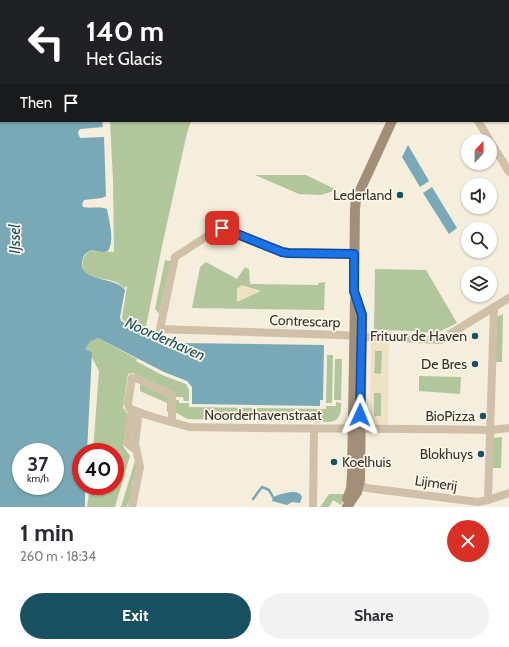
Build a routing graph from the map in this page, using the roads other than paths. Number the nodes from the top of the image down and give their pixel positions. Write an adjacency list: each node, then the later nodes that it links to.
1 (392, 122): 4 (street)
2 (479, 122): 3 (street)
3 (509, 172)
4 (350, 254): 7 (street); 7 (street, Contrescarp)
5 (509, 298): 6 (street, Contrescarp)
6 (494, 307): 7 (street, Contrescarp); 13 (street)
7 (362, 337): 10 (street)
8 (136, 411): 9 (street, Noorderhavenstraat); 9 (street); 18 (street)
9 (172, 422): 12 (street, Noorderhavenstraat)
10 (357, 428): 12 (street, Noorderhavenstraat); 13 (street, Noorderhavenstraat); 14 (street); 15 (street)
11 (509, 428): 13 (street, Noorderhavenstraat)
12 (314, 429): 19 (street)
13 (491, 430): 17 (street)
14 (352, 474): 15 (street); 20 (street)
15 (363, 487): 17 (street, Lijmerij); 20 (street)
16 (509, 493): 17 (street, Lijmerij)
17 (488, 500)
18 (132, 507)
19 (313, 507)
20 (346, 507)

